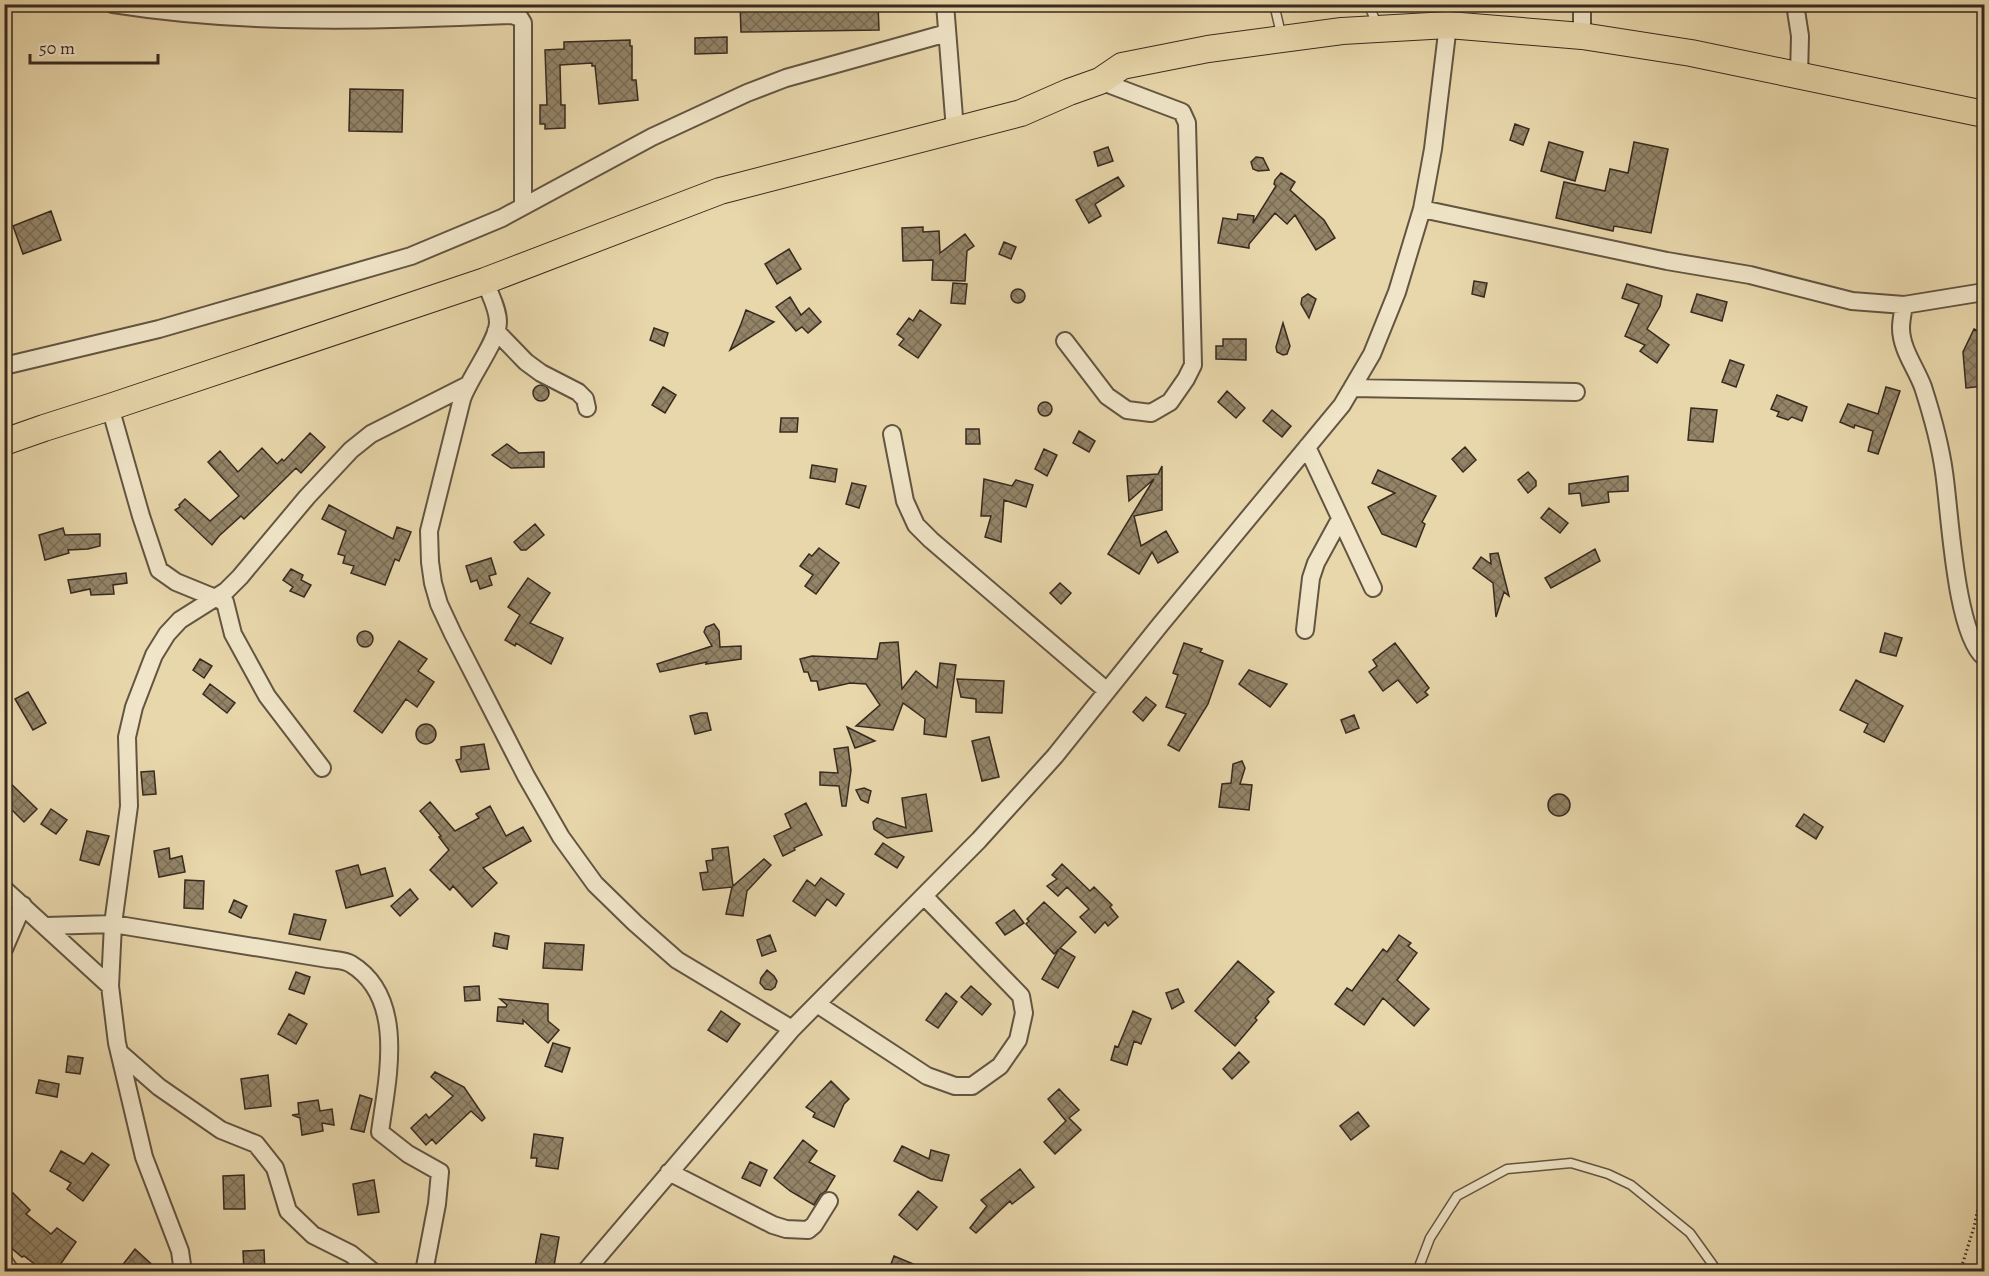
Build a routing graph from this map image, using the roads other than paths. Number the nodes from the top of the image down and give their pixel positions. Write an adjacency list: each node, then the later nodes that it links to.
1 (113, 4): 16 (street)
2 (945, 4): 9 (street)
3 (1274, 4): 11 (lane)
4 (1368, 4): 8 (lane)
5 (1582, 4): 10 (street)
6 (1795, 4): 12 (street)
7 (1448, 25): 8 (main road); 10 (main road); 17 (street)
8 (1379, 28): 11 (main road)
9 (947, 33): 15 (street); 16 (street)
10 (1582, 36): 12 (main road)
11 (1282, 38): 13 (main road)
12 (1799, 76): 14 (main road)
13 (1100, 81): 15 (main road); 22 (street)
14 (1984, 114)
15 (955, 130): 18 (main road)
16 (523, 206): 23 (street)
17 (1422, 209): 20 (street); 25 (street)
18 (485, 281): 21 (street); 27 (main road)
19 (1984, 292): 20 (street)
20 (1904, 305): 36 (street)
21 (496, 332): 24 (street); 28 (street)
22 (1065, 341)
23 (4, 366)
24 (468, 385): 34 (street); 47 (street)
25 (1352, 388): 26 (street); 31 (street)
26 (1576, 392)
27 (110, 407): 30 (main road); 34 (street)
28 (587, 408)
29 (892, 434): 37 (street)
30 (4, 442)
31 (1307, 447): 32 (street); 37 (street)
32 (1340, 519): 33 (street); 35 (street)
33 (1373, 588)
34 (216, 597): 38 (street); 42 (street)
35 (1305, 630)
36 (1984, 657)
37 (1107, 691): 40 (street)
38 (322, 768)
39 (4, 889): 41 (street)
40 (924, 896): 46 (street); 46 (street)
41 (23, 905): 43 (street); 44 (street)
42 (113, 924): 43 (street); 45 (street); 56 (street)
43 (46, 926): 45 (street)
44 (4, 949)
45 (110, 986): 48 (street)
46 (817, 1004): 47 (street)
47 (792, 1029): 49 (street)
48 (119, 1052): 52 (street); 54 (street)
49 (669, 1173): 50 (street); 57 (street)
50 (829, 1202)
51 (4, 1262): 53 (street)
52 (373, 1271): 55 (street)
53 (11, 1272)
54 (183, 1272)
55 (367, 1272)
56 (424, 1272)
57 (585, 1272)
58 (1417, 1272): 59 (lane)
59 (1718, 1272)

